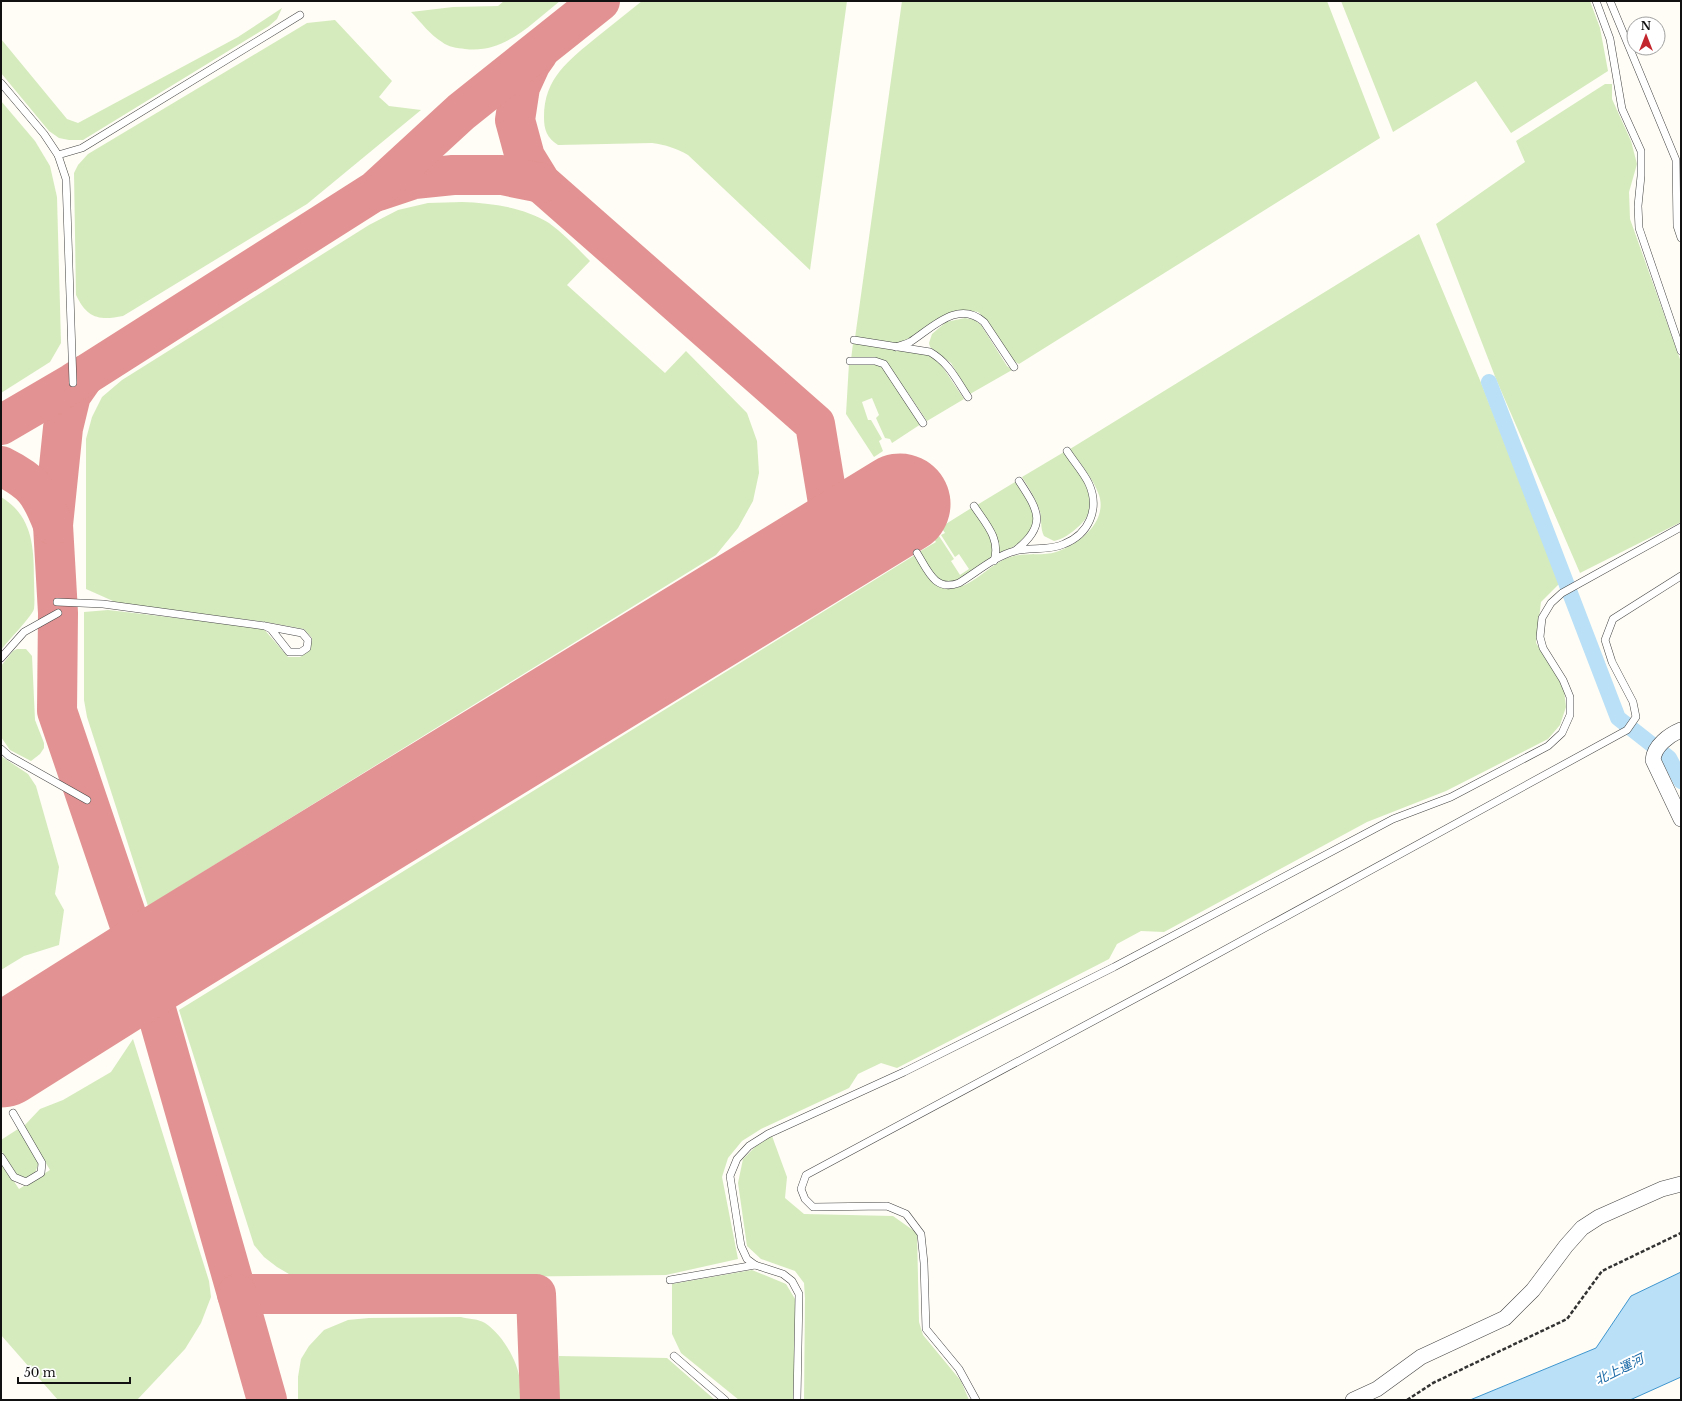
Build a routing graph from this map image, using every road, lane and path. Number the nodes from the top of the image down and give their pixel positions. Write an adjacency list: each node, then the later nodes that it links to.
1 (1596, 1): 9 (lane)
2 (1610, 1): 6 (lane)
3 (300, 16): 5 (lane)
4 (1, 83): 5 (lane)
5 (58, 155): 12 (lane)
6 (1681, 238)
7 (854, 340): 8 (lane)
8 (896, 347): 11 (lane); 13 (lane)
9 (1681, 351)
10 (850, 361): 14 (lane)
11 (1014, 367)
12 (73, 383)
13 (968, 397)
14 (923, 423)
15 (1067, 451): 19 (lane)
16 (1019, 481): 19 (lane)
17 (974, 506): 21 (lane)
18 (1681, 528): 35 (lane)
19 (1015, 551): 21 (lane)
20 (917, 553): 21 (lane)
21 (994, 561)
22 (1681, 576): 40 (lane)
23 (57, 602): 25 (lane)
24 (58, 613): 26 (lane)
25 (265, 626): 25 (lane)
26 (1, 658)
27 (1681, 730): 30 (street)
28 (1, 749): 29 (lane)
29 (87, 800)
30 (1681, 819)
31 (13, 1113): 32 (lane)
32 (1, 1157)
33 (1681, 1184): 41 (street)
34 (1681, 1233): 42 (path)
35 (755, 1265): 36 (lane); 39 (lane)
36 (670, 1280)
37 (674, 1356): 38 (lane)
38 (725, 1400)
39 (797, 1400)
40 (976, 1400)
41 (1353, 1400)
42 (1407, 1400)

